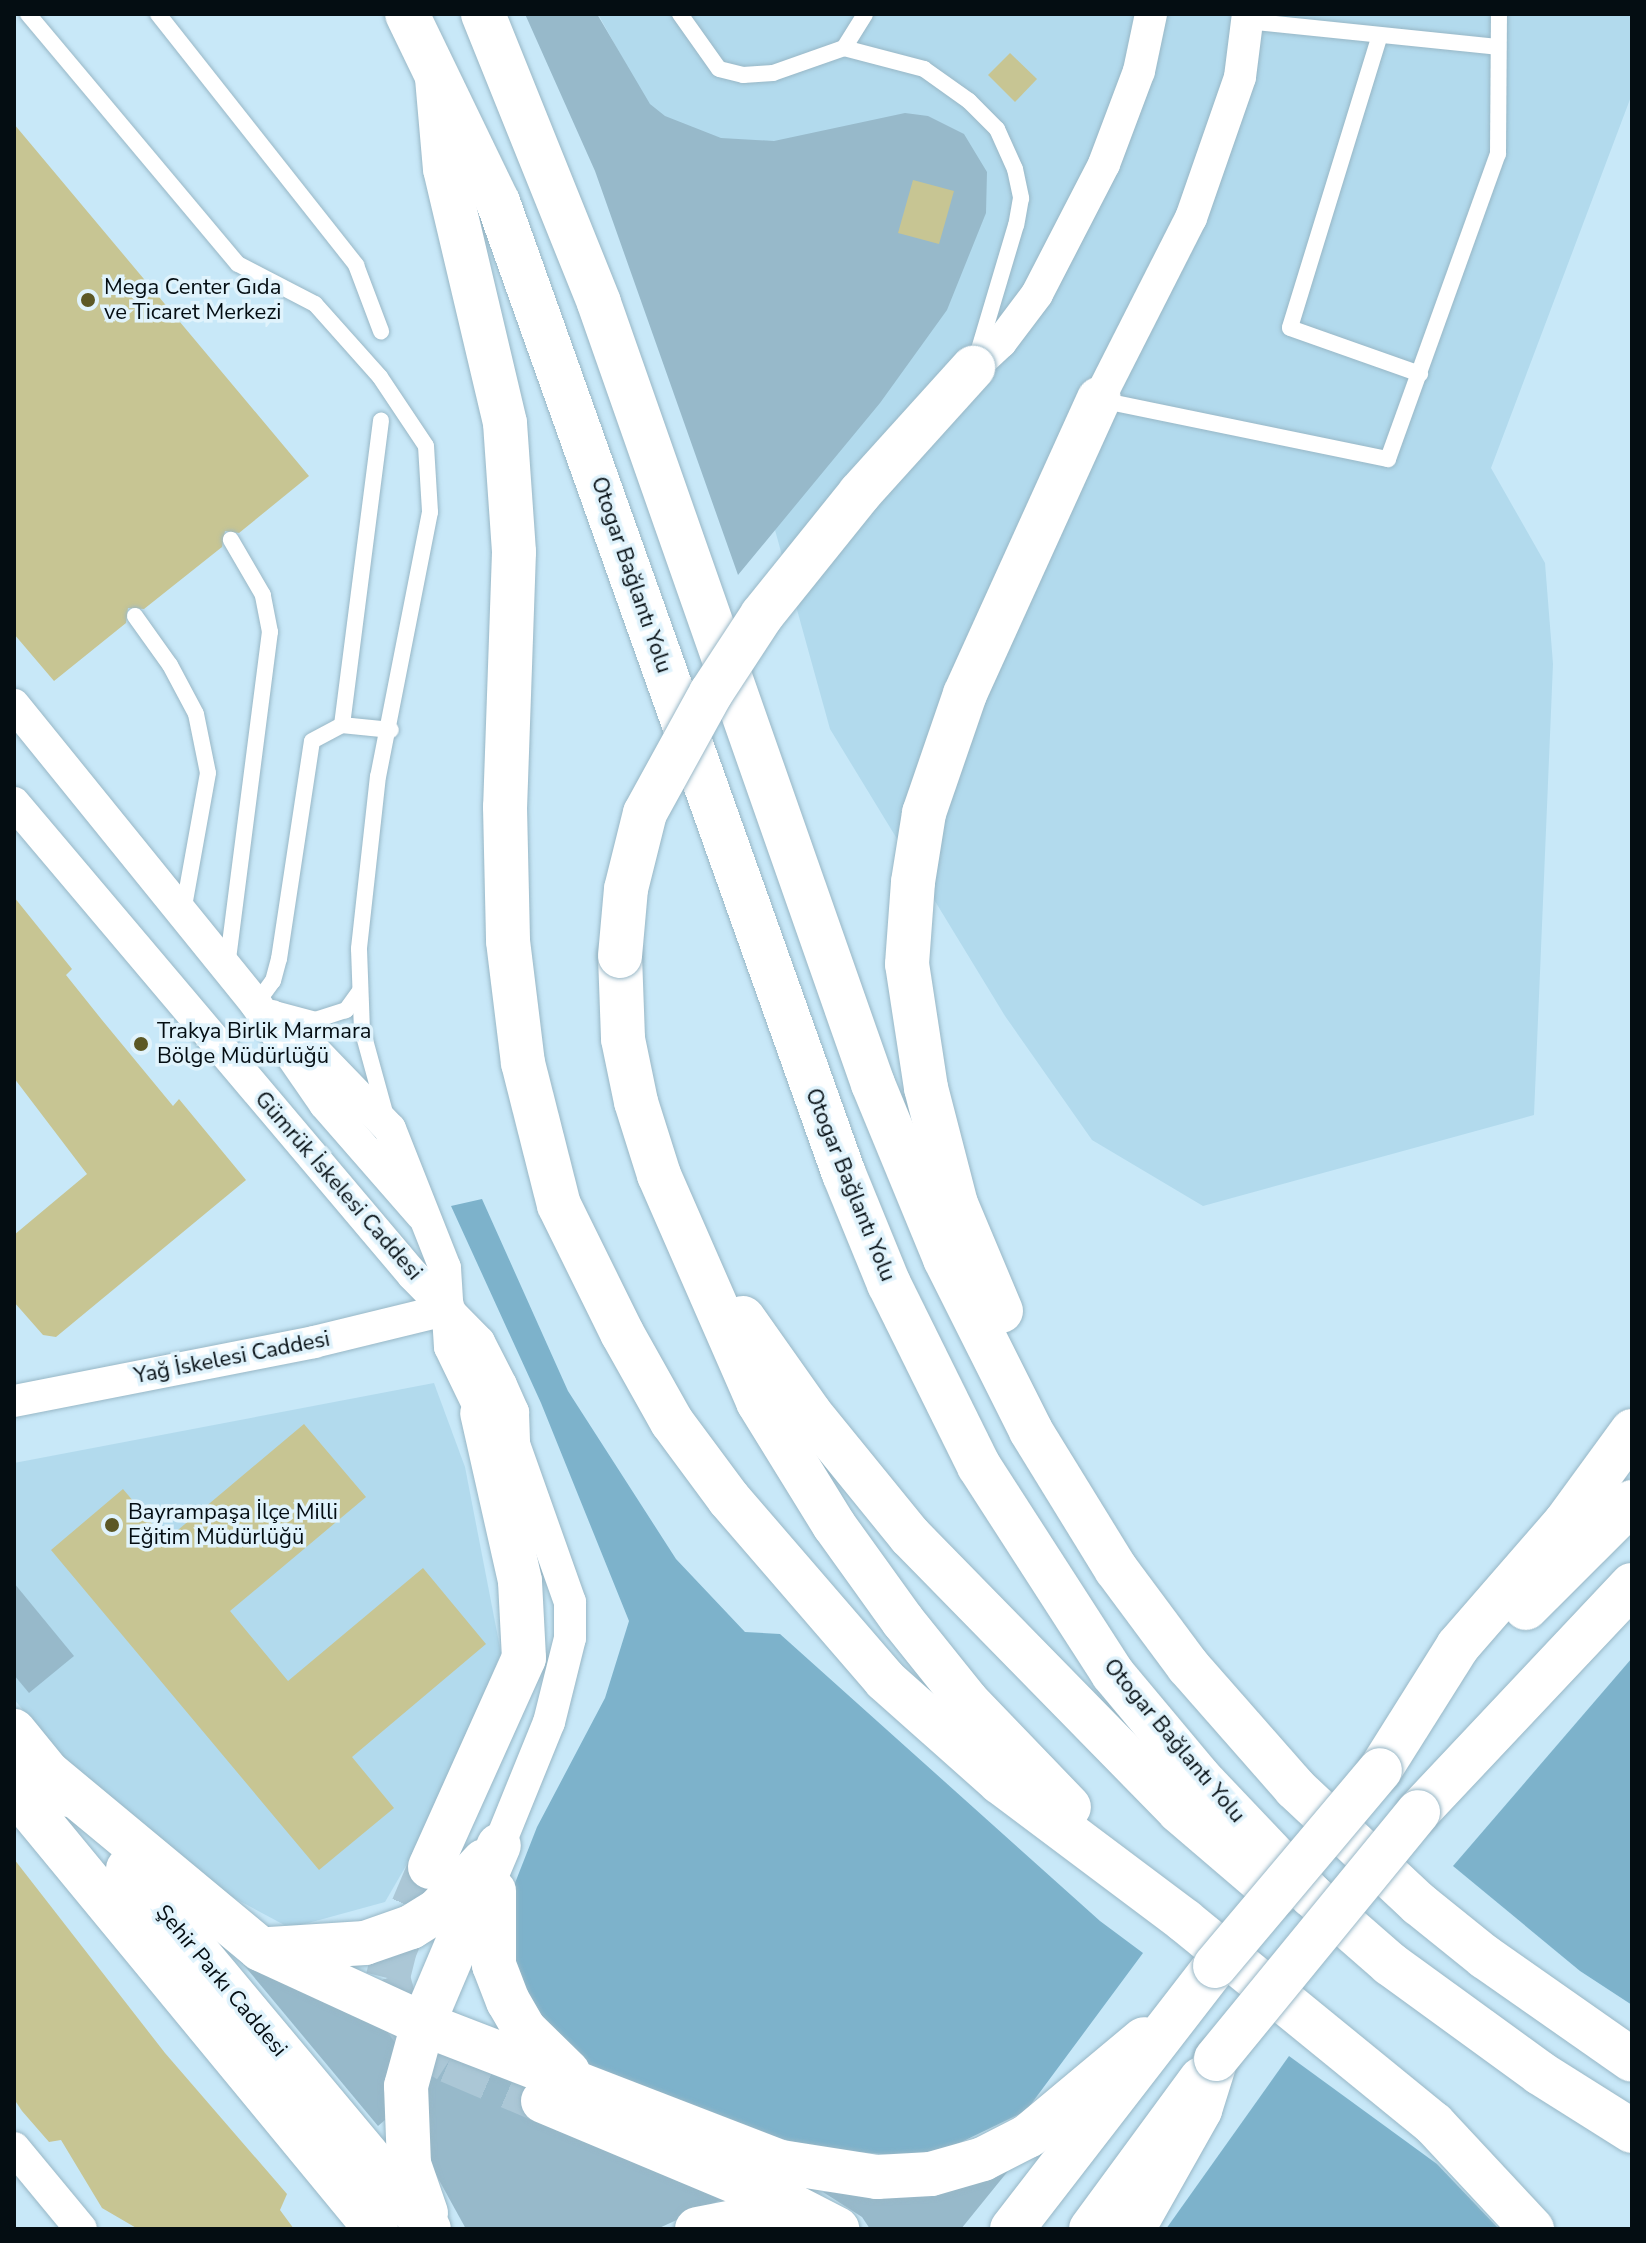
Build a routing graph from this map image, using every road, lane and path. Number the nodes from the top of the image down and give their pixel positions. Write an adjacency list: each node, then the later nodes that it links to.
1 (28, 14): 23 (lane)
2 (158, 14): 14 (lane)
3 (407, 14): 13 (main road, Otogar Bağlantı Yolu)
4 (483, 14): 39 (main road)
5 (680, 14): 12 (lane)
6 (865, 14): 12 (lane)
7 (1151, 14): 15 (street)
8 (1499, 14): 11 (lane)
9 (1247, 17): 10 (lane); 17 (street)
10 (1379, 38): 11 (lane); 16 (lane)
11 (1497, 47): 16 (lane)
12 (844, 48): 15 (lane)
13 (437, 78): 45 (main road); 47 (main road, Otogar Bağlantı Yolu)
14 (381, 331)
15 (973, 368): 30 (main road, bridge)
16 (1420, 374): 17 (lane)
17 (1099, 399): 39 (main road)
18 (381, 420): 22 (lane)
19 (231, 540): 26 (lane)
20 (135, 616): 25 (lane)
21 (14, 705): 25 (street)
22 (342, 725): 23 (lane); 28 (lane)
23 (391, 730): 27 (lane)
24 (14, 803): 32 (street, Gümrük İskelesi Caddesi)
25 (183, 912): 26 (street)
26 (227, 969): 28 (street)
27 (360, 991): 28 (lane); 29 (lane)
28 (256, 1004): 29 (street); 31 (street)
29 (390, 1129): 31 (street)
30 (659, 1175): 45 (main road); 47 (main road)
31 (422, 1215): 32 (street)
32 (449, 1309): 33 (street, Yağ İskelesi Caddesi); 34 (street); 36 (street, Gümrük İskelesi Caddesi)
33 (14, 1401)
34 (482, 1413): 36 (street); 44 (main road)
35 (1632, 1431): 41 (main road)
36 (514, 1444): 43 (street)
37 (1632, 1502): 41 (main road)
38 (1632, 1585): 62 (main road, bridge)
39 (1142, 1604): 50 (main road)
40 (14, 1731): 42 (main road, Şehir Parkı Caddesi)
41 (1380, 1770): 48 (main road, bridge)
42 (31, 1781): 46 (main road); 57 (main road, Şehir Parkı Caddesi); 58 (main road, Şehir Parkı Caddesi)
43 (499, 1845): 46 (main road); 49 (main road); 51 (main road)
44 (430, 1867)
45 (1185, 1921): 63 (main road)
46 (260, 1949): 49 (main road)
47 (1390, 1964): 53 (main road, Otogar Bağlantı Yolu)
48 (1215, 1966): 51 (main road); 61 (main road)
49 (423, 2024): 51 (main road); 59 (main road)
50 (1632, 2060)
51 (586, 2086)
52 (543, 2101): 55 (main road)
53 (1632, 2131)
54 (14, 2148): 56 (street)
55 (828, 2224): 60 (main road)
56 (81, 2229)
57 (376, 2229)
58 (429, 2229)
59 (436, 2229)
60 (697, 2229)
61 (1012, 2229)
62 (1101, 2229)
63 (1532, 2229)

